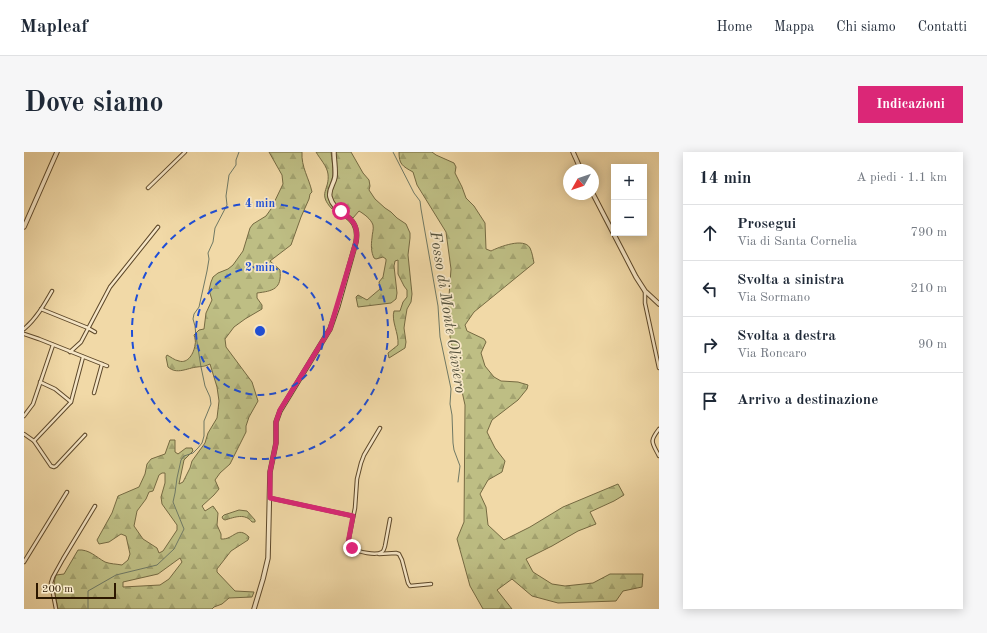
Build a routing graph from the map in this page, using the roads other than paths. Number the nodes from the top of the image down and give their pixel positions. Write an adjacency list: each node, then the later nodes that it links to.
1 (57, 152): 8 (street)
2 (185, 152): 6 (street)
3 (334, 152): 35 (street)
4 (573, 152): 5 (street)
5 (578, 164)
6 (148, 188)
7 (596, 200): 11 (street)
8 (24, 227)
9 (158, 227): 14 (street)
10 (52, 291): 13 (street)
11 (645, 291): 12 (street); 23 (street)
12 (659, 304)
13 (41, 309): 14 (street); 15 (street)
14 (88, 328): 16 (street); 19 (street)
15 (24, 329)
16 (95, 332)
17 (24, 334): 18 (street)
18 (53, 345): 19 (street); 24 (street)
19 (70, 352): 20 (street)
20 (83, 357): 21 (street); 26 (street)
21 (102, 364): 22 (street); 25 (street)
22 (107, 366)
23 (659, 368)
24 (40, 382): 26 (street); 27 (street)
25 (94, 393)
26 (71, 402): 32 (street)
27 (24, 416)
28 (380, 428): 37 (street)
29 (659, 428): 33 (street)
30 (24, 434): 32 (street)
31 (85, 435): 32 (street)
32 (34, 441)
33 (659, 456)
34 (67, 492): 40 (street)
35 (270, 498): 37 (street); 43 (street)
36 (95, 506): 42 (street)
37 (353, 516): 39 (street)
38 (390, 519): 39 (street)
39 (376, 554): 41 (street)
40 (24, 562)
41 (431, 584)
42 (56, 609)
43 (254, 609)

